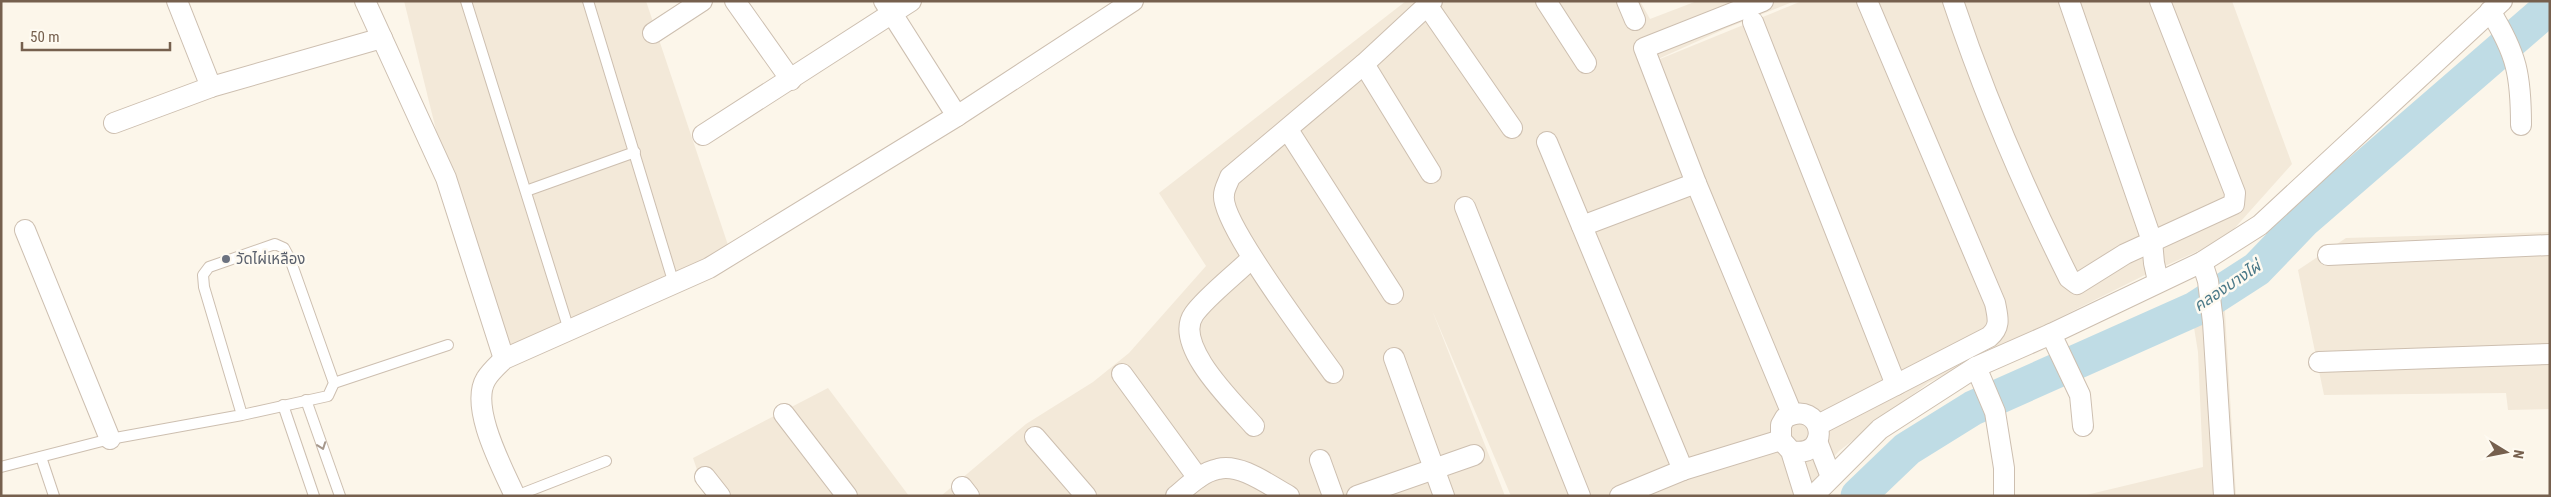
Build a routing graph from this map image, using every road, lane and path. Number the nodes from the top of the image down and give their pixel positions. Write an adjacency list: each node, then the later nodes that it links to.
1 (177, 1): 26 (street)
2 (364, 1): 22 (street)
3 (466, 1): 37 (lane)
4 (588, 1): 34 (lane)
5 (702, 1): 21 (street)
6 (735, 1): 25 (street)
7 (911, 1): 17 (street)
8 (1133, 1): 27 (street)
9 (1546, 1): 23 (street)
10 (1627, 1): 19 (street)
11 (1763, 1): 36 (street)
12 (1867, 1): 60 (street)
13 (1953, 1): 41 (street)
14 (2069, 1): 41 (street)
15 (2160, 1): 41 (street)
16 (1430, 3): 24 (street); 30 (street)
17 (888, 7): 25 (street); 27 (street)
18 (2496, 11): 29 (street); 45 (street)
19 (1635, 20)
20 (1753, 22): 60 (street)
21 (653, 33)
22 (382, 38): 26 (street); 54 (street)
23 (1586, 63)
24 (1364, 64): 31 (street); 35 (street)
25 (791, 80): 32 (street)
26 (211, 87): 28 (street)
27 (957, 116): 47 (street)
28 (114, 123)
29 (2521, 126)
30 (1512, 128)
31 (1288, 130): 44 (street); 48 (street)
32 (704, 136)
33 (1547, 142): 39 (street)
34 (635, 152): 37 (lane); 47 (lane)
35 (1431, 174)
36 (1696, 183): 39 (street); 64 (street)
37 (526, 192): 49 (lane)
38 (1465, 207): 94 (street)
39 (1582, 226): 78 (street)
40 (24, 230): 70 (street)
41 (2152, 241): 46 (street)
42 (2550, 245): 43 (street)
43 (2328, 255)
44 (1252, 258): 58 (street); 66 (street)
45 (2202, 262): 46 (street); 99 (street)
46 (2158, 281): 50 (street)
47 (674, 284): 49 (street)
48 (1393, 294)
49 (569, 330): 54 (street)
50 (2051, 334): 56 (street); 67 (street)
51 (448, 345): 59 (lane)
52 (2550, 354): 55 (street)
53 (1394, 358): 77 (street)
54 (504, 359): 85 (street)
55 (2319, 362)
56 (1976, 367): 80 (street); 98 (street)
57 (1122, 374): 81 (street)
58 (1333, 374)
59 (334, 383): 61 (lane); 65 (lane)
60 (1896, 385): 68 (street)
61 (306, 400): 62 (lane); 84 (lane, one-way to 84)
62 (283, 405): 65 (lane); 83 (lane)
63 (784, 414): 87 (street)
64 (1792, 414): 68 (street); 71 (street)
65 (242, 415): 70 (lane)
66 (1254, 426)
67 (2083, 426)
68 (1817, 433): 71 (street); 80 (street)
69 (1036, 436): 88 (street)
70 (110, 439): 73 (lane)
71 (1786, 445): 78 (street); 96 (street)
72 (1474, 455): 77 (street)
73 (41, 457): 76 (lane); 82 (lane)
74 (1320, 460): 91 (street)
75 (606, 462): 85 (lane)
76 (1, 467)
77 (1434, 468): 92 (street); 93 (street)
78 (1683, 470): 95 (street)
79 (705, 477): 86 (street)
80 (1831, 477): 97 (street)
81 (1198, 478): 89 (street); 90 (street)
82 (54, 496)
83 (314, 496)
84 (340, 496)
85 (515, 496)
86 (720, 496)
87 (847, 496)
88 (1086, 496)
89 (1176, 496)
90 (1289, 496)
91 (1333, 496)
92 (1357, 496)
93 (1444, 496)
94 (1580, 496)
95 (1620, 496)
96 (1806, 496)
97 (1813, 496)
98 (2004, 496)
99 (2224, 496)

